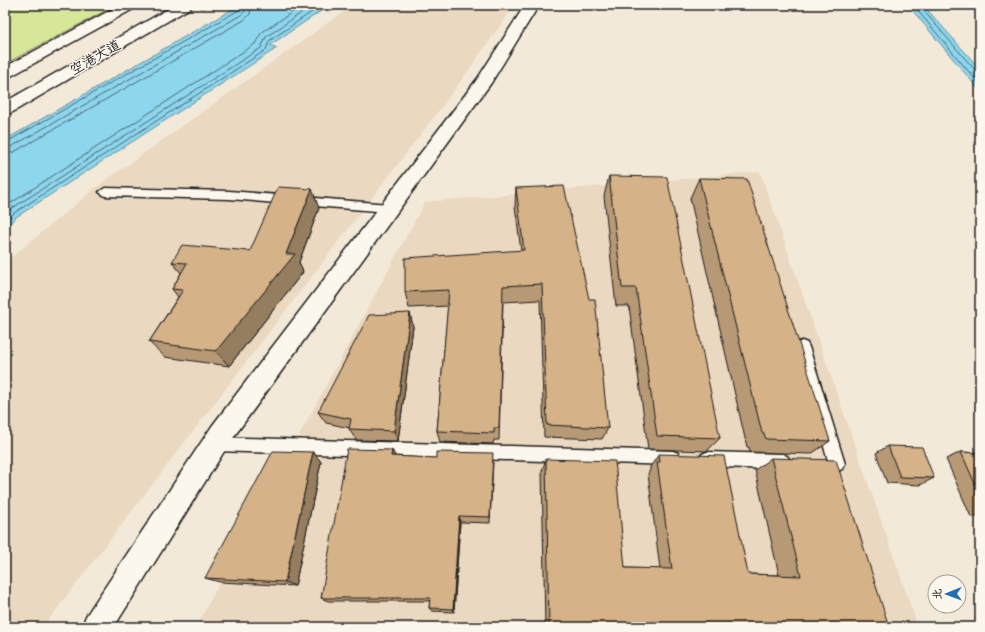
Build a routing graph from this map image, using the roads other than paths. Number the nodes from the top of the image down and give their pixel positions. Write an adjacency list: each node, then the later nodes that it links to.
1 (130, 5): 4 (main road, 空港大道)
2 (185, 5): 5 (main road, 空港大道)
3 (532, 5): 7 (main road)
4 (5, 73)
5 (5, 109)
6 (105, 192): 7 (lane)
7 (389, 208): 9 (main road)
8 (802, 347): 12 (lane)
9 (215, 444): 10 (lane); 14 (main road)
10 (798, 462)
11 (821, 463): 12 (lane)
12 (837, 464): 13 (lane)
13 (842, 478)
14 (97, 627)

